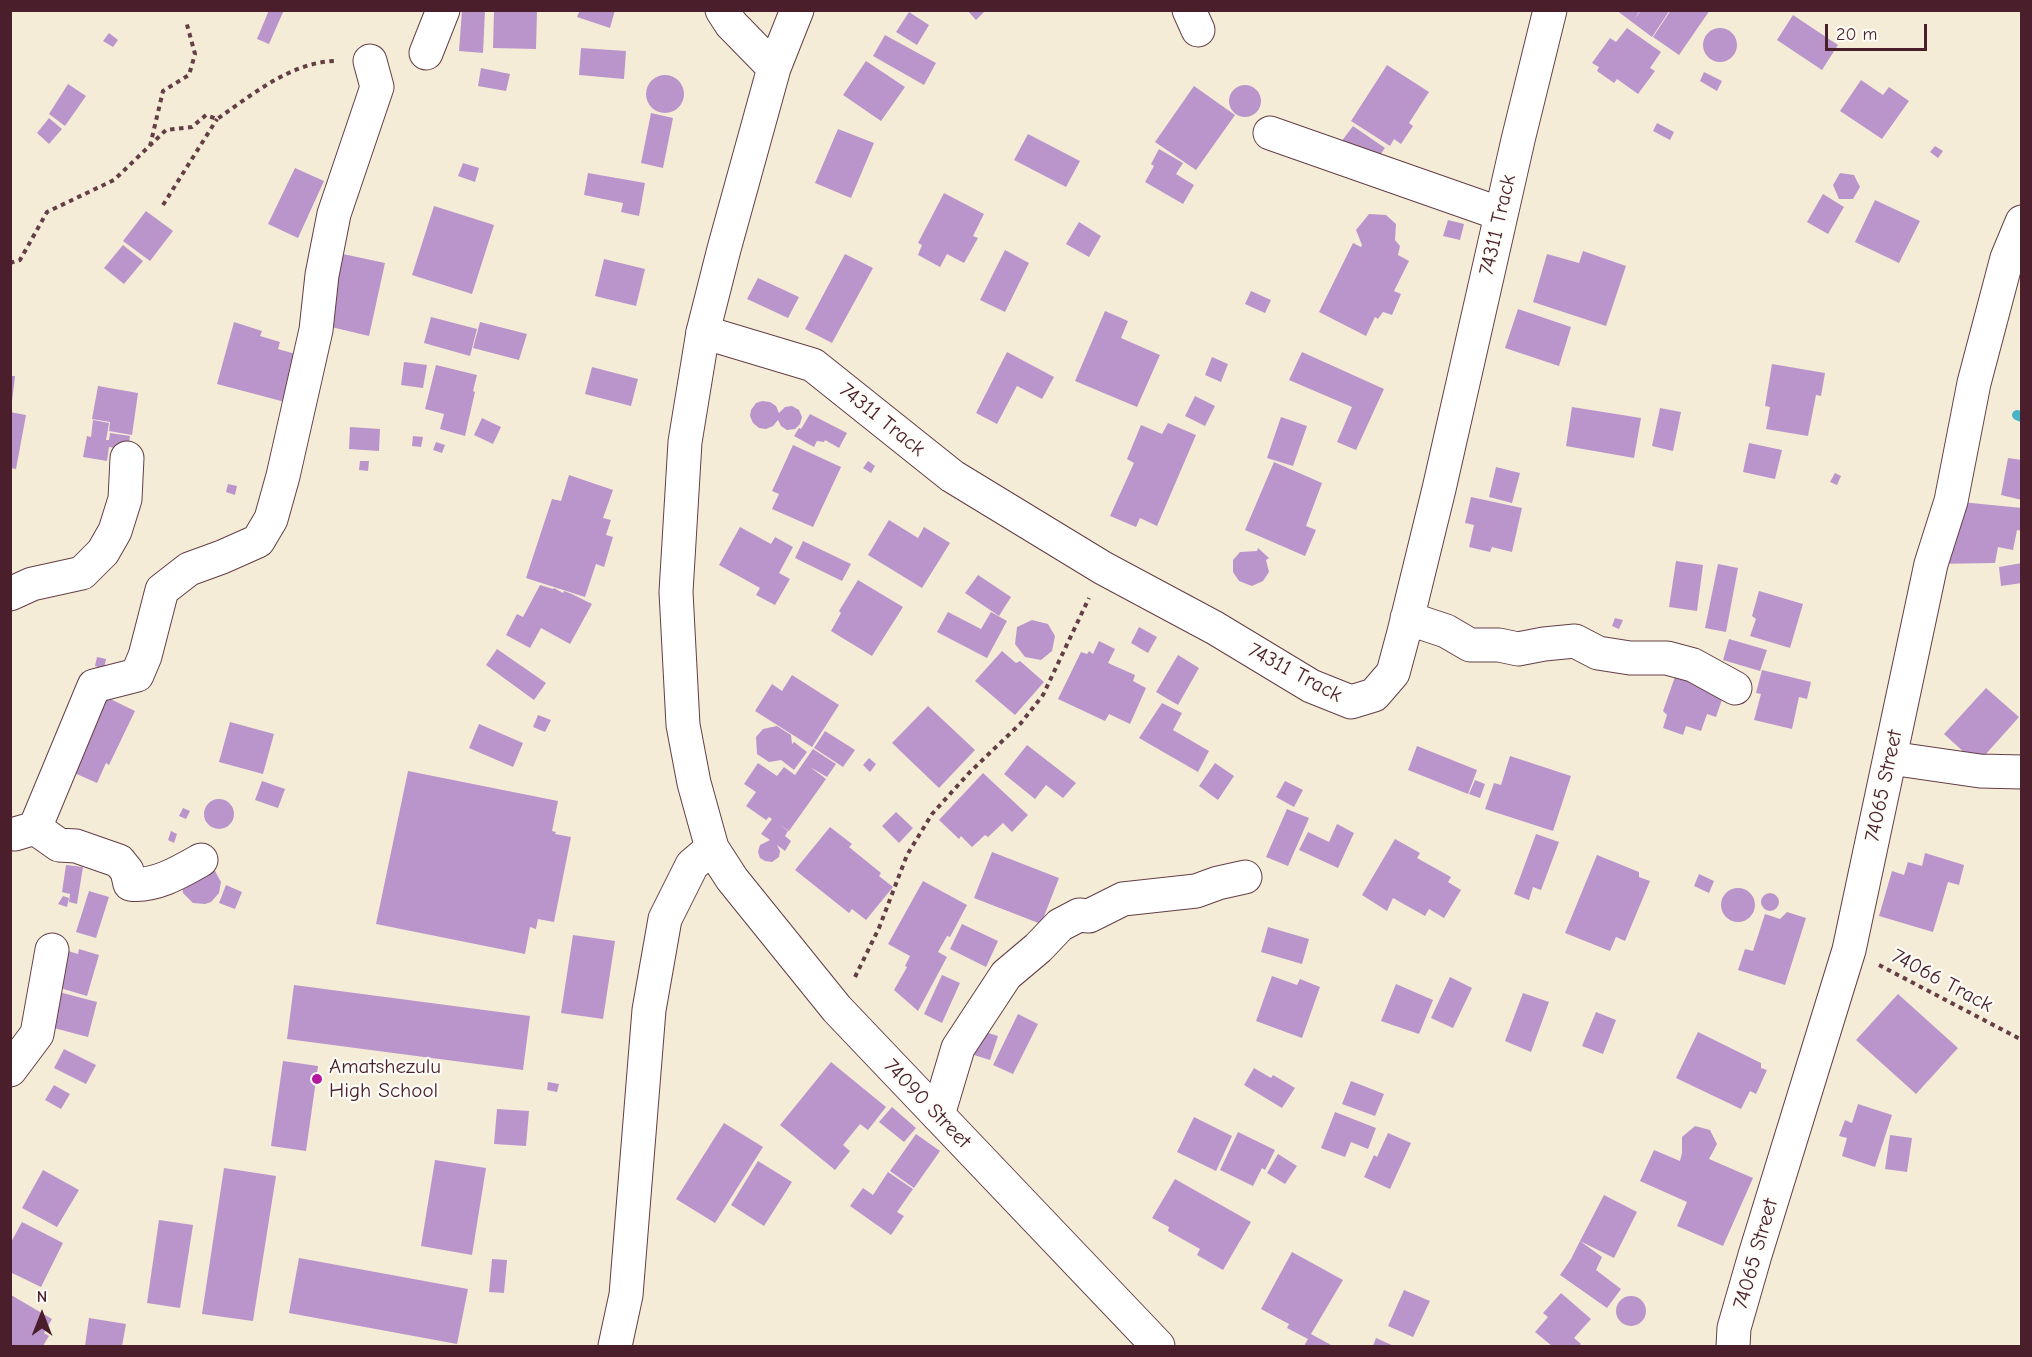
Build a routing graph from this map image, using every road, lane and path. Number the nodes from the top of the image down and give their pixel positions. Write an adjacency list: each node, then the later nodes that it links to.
1 (443, 10): 6 (street)
2 (722, 10): 8 (street)
3 (797, 10): 8 (street, 74090 Street)
4 (1550, 10): 13 (street, 74311 Track)
5 (186, 21): 11 (path)
6 (426, 53)
7 (370, 61): 9 (path); 24 (street)
8 (774, 68): 16 (street, 74090 Street)
9 (217, 119): 11 (path); 12 (path)
10 (1270, 133): 13 (street)
11 (149, 147): 15 (path)
12 (163, 205)
13 (1501, 214): 20 (street, 74311 Track)
14 (2022, 222): 22 (street, 74065 Street)
15 (10, 263)
16 (703, 332): 18 (street, 74311 Track); 25 (street, 74090 Street)
17 (127, 458): 19 (street)
18 (1103, 568): 20 (street, 74311 Track); 30 (path)
19 (13, 588)
20 (1407, 618): 21 (street)
21 (1735, 688)
22 (1890, 758): 23 (street); 29 (street, 74065 Street)
23 (2022, 772)
24 (18, 830): 26 (street)
25 (712, 848): 30 (street, 74090 Street); 34 (street)
26 (201, 860)
27 (1245, 877): 33 (street)
28 (52, 950): 32 (street)
29 (1849, 950): 31 (path, 74066 Track); 36 (street, 74065 Street)
30 (837, 1009): 33 (street, 74090 Street)
31 (2022, 1040)
32 (10, 1070)
33 (938, 1115): 35 (street, 74090 Street)
34 (615, 1347)
35 (1158, 1347)
36 (1733, 1347)

